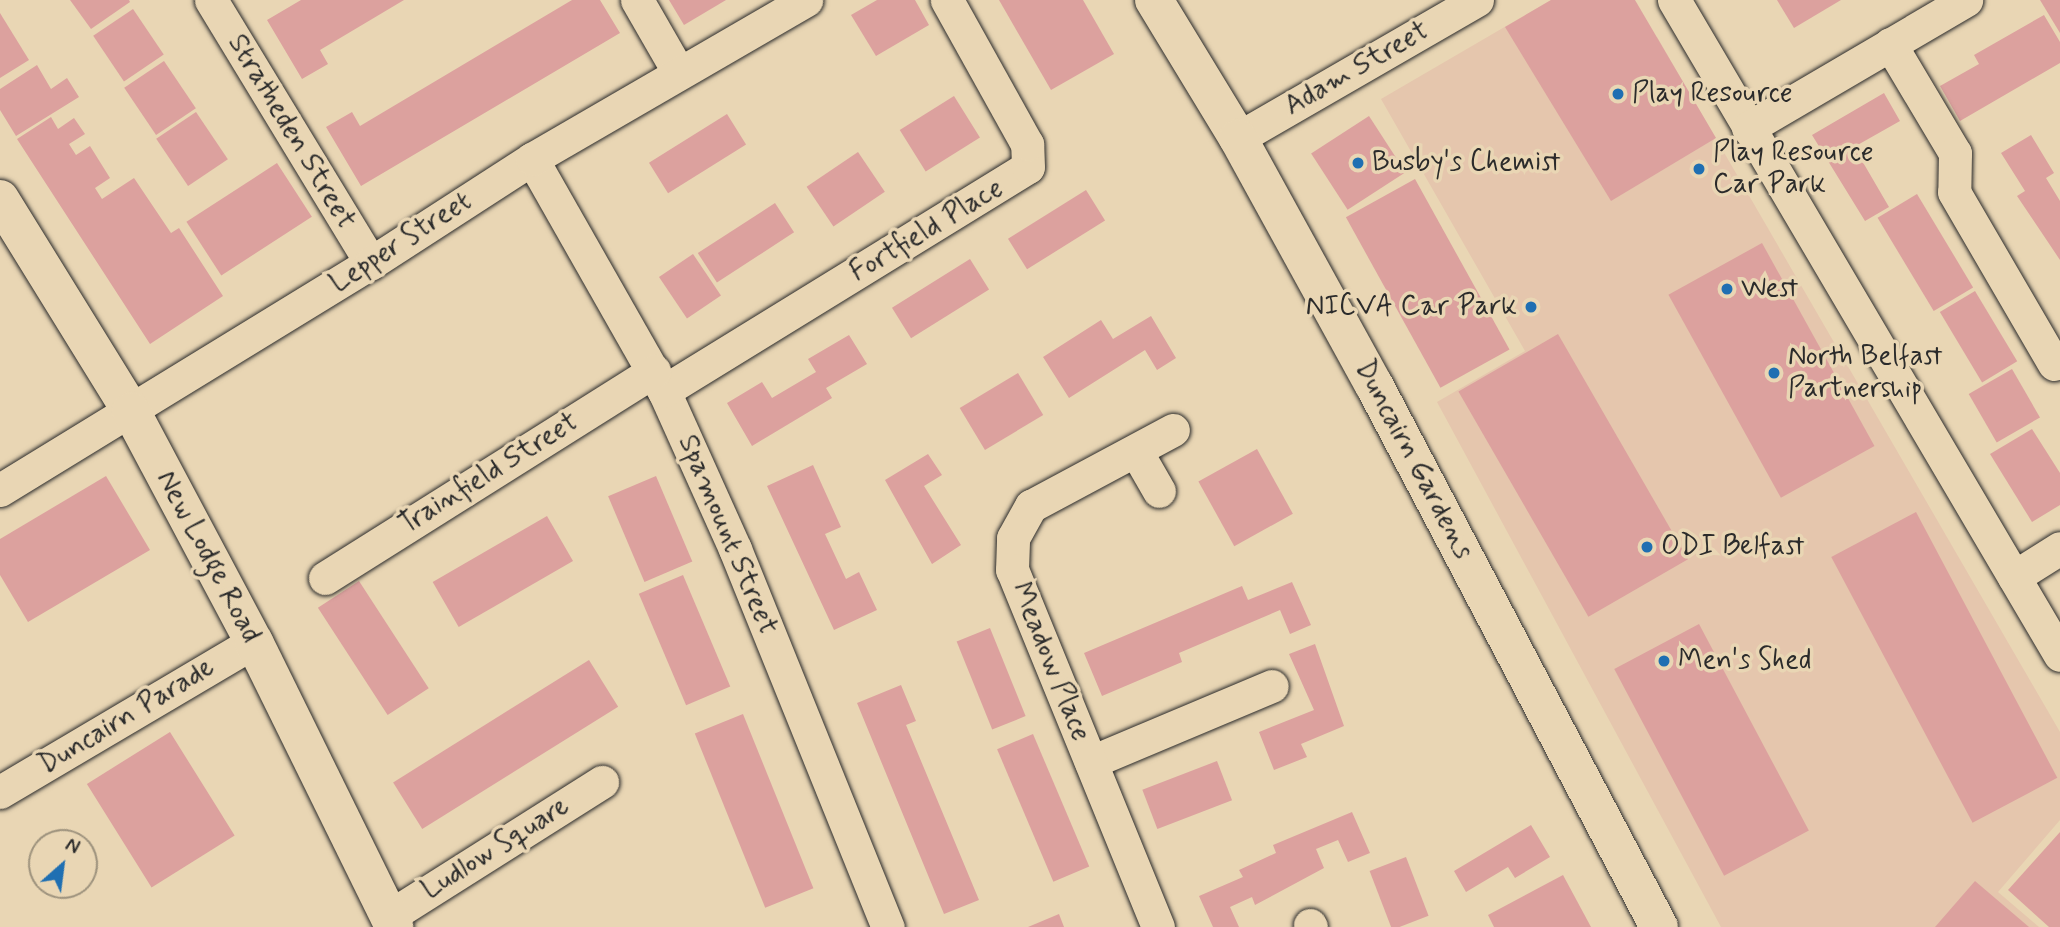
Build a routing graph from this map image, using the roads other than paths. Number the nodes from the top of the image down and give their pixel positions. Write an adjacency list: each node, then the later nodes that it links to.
1 (211, 0): 15 (street, Stratheden Street)
2 (637, 0): 10 (street)
3 (806, 0): 10 (street, Lepper Street)
4 (947, 0): 17 (street, Fortfield Place)
5 (1154, 0): 12 (street, Duncairn Gardens)
6 (1476, 0): 12 (street, Adam Street)
7 (1674, 0): 11 (street)
8 (1966, 0): 9 (street)
9 (1890, 44): 11 (street); 16 (street)
10 (679, 73): 13 (street, Lepper Street)
11 (1748, 128): 24 (street)
12 (1238, 138): 35 (street, Duncairn Gardens)
13 (532, 159): 15 (street, Lepper Street); 17 (street, Spamount Street)
14 (0, 199): 18 (street, New Lodge Road)
15 (371, 263): 18 (street, Lepper Street)
16 (2054, 364)
17 (659, 381): 25 (street, Trainfield Street); 33 (street, Spamount Street)
18 (131, 411): 21 (street, Lepper Street); 26 (street, New Lodge Road)
19 (1173, 430): 20 (street, Meadow Place)
20 (1136, 451): 22 (street); 29 (street, Meadow Place)
21 (0, 490)
22 (1159, 491)
23 (2060, 548): 24 (street)
24 (2014, 577): 27 (street)
25 (325, 578)
26 (254, 642): 31 (street, Duncairn Parade); 32 (street, New Lodge Road)
27 (2060, 655)
28 (1272, 686): 29 (street)
29 (1091, 762): 34 (street, Meadow Place)
30 (603, 782): 32 (street, Ludlow Square)
31 (0, 792)
32 (392, 922)
33 (888, 927)
34 (1158, 927)
35 (1659, 927)

